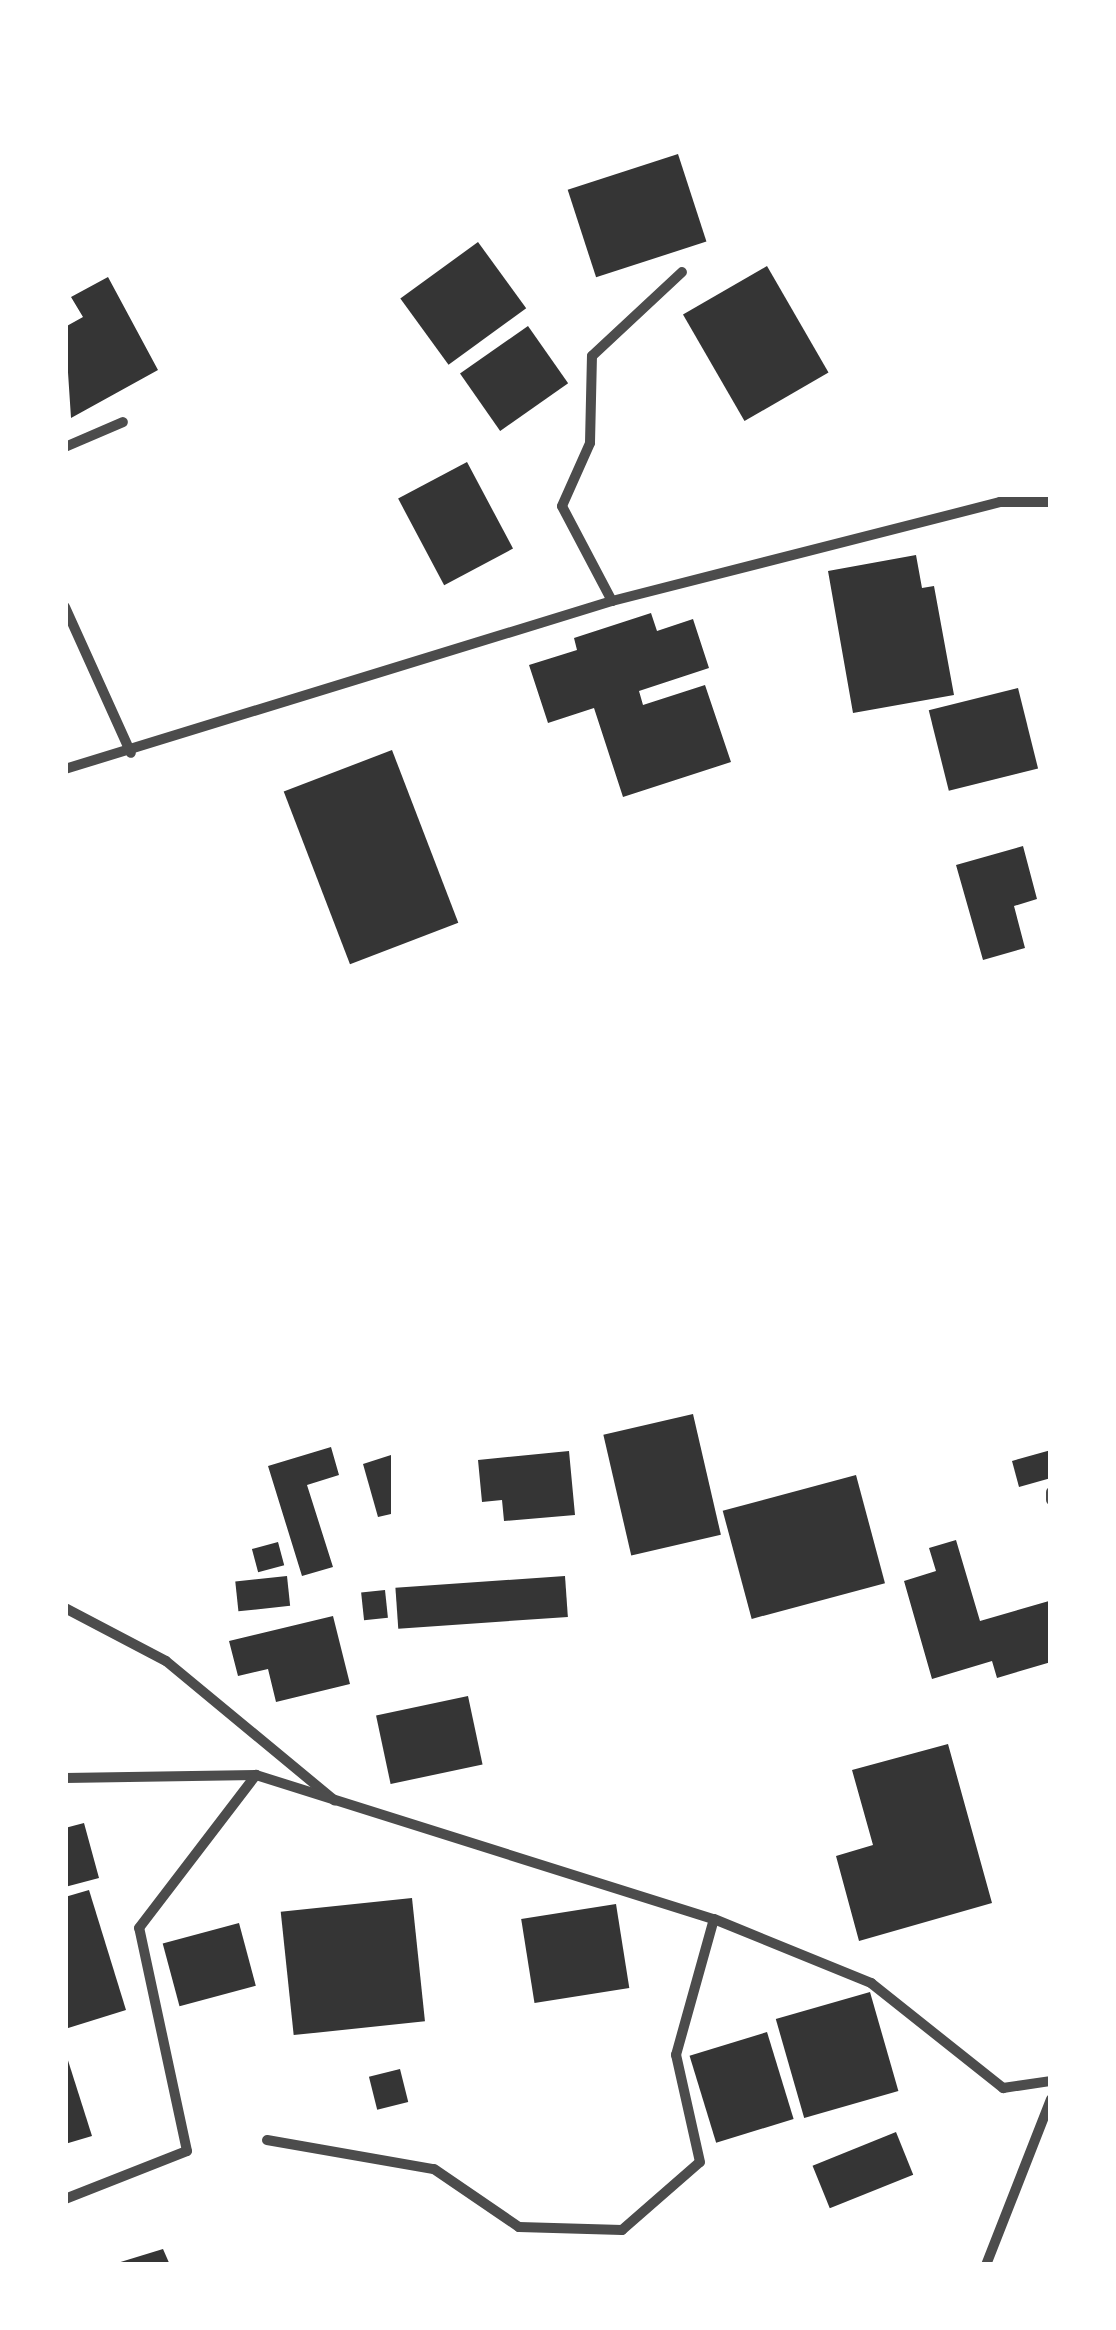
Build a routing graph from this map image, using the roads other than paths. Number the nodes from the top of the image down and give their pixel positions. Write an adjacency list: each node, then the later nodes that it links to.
1 (682, 272): 5 (street)
2 (123, 422): 3 (street)
3 (65, 447)
4 (1051, 502): 5 (street)
5 (612, 601): 7 (street)
6 (65, 607): 7 (street)
7 (131, 752): 8 (street)
8 (65, 770)
9 (1051, 1492): 10 (street)
10 (1051, 1500)
11 (65, 1608): 14 (street)
12 (256, 1775): 13 (street); 14 (street); 19 (street)
13 (65, 1778)
14 (343, 1808): 15 (street)
15 (714, 1918): 16 (street); 18 (street)
16 (1051, 2081)
17 (1051, 2098): 20 (street)
18 (267, 2140)
19 (65, 2199)
20 (986, 2265)

